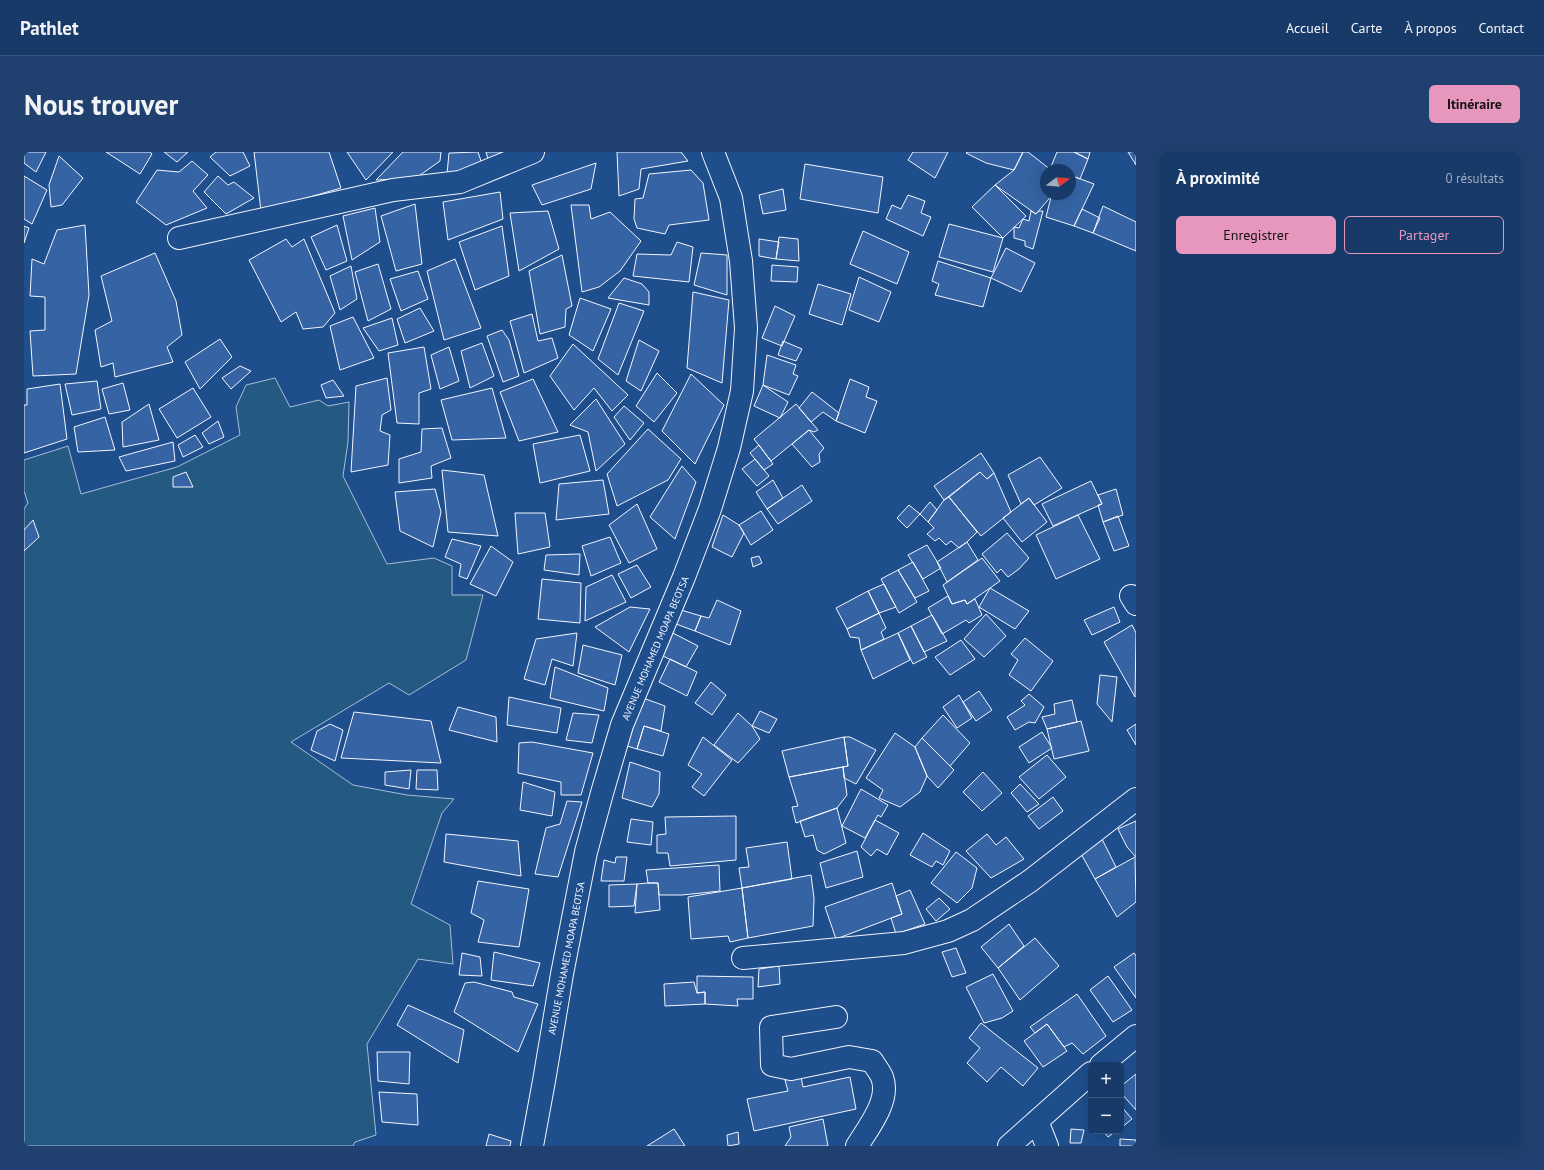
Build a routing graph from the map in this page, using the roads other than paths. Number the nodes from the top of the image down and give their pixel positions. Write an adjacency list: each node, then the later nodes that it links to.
1 (533, 152): 3 (main road)
2 (713, 152): 11 (main road, AVENUE MOHAMED MOAPA BEOTSA)
3 (179, 238)
4 (1136, 799): 5 (main road)
5 (743, 958)
6 (836, 1017): 12 (main road)
7 (1136, 1036): 8 (main road)
8 (1105, 1062)
9 (1088, 1076): 10 (main road)
10 (1037, 1121): 13 (main road); 14 (main road)
11 (532, 1146)
12 (857, 1146)
13 (1009, 1146)
14 (1047, 1146)

